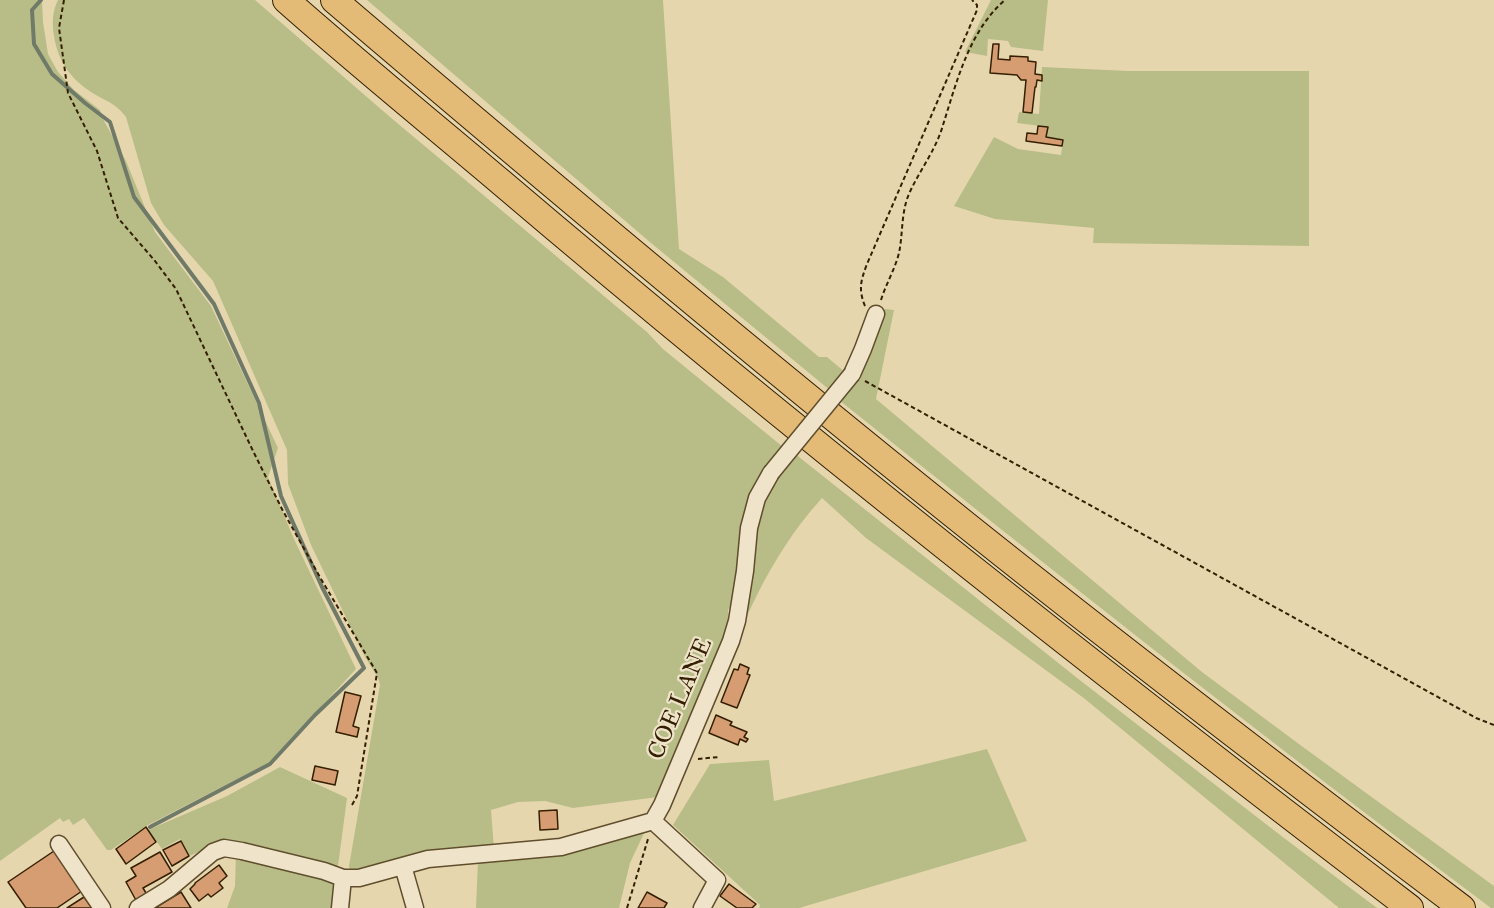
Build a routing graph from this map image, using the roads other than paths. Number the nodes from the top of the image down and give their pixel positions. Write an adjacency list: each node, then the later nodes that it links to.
1 (286, 0): 13 (highway)
2 (334, 0): 14 (highway)
3 (875, 315): 4 (street, COE LANE, bridge)
4 (653, 821): 6 (street); 12 (street)
5 (59, 844): 9 (street)
6 (403, 866): 7 (street); 11 (street)
7 (343, 878): 8 (street); 10 (street)
8 (143, 907)
9 (102, 908)
10 (340, 908)
11 (415, 908)
12 (702, 908)
13 (1410, 908)
14 (1462, 908)

